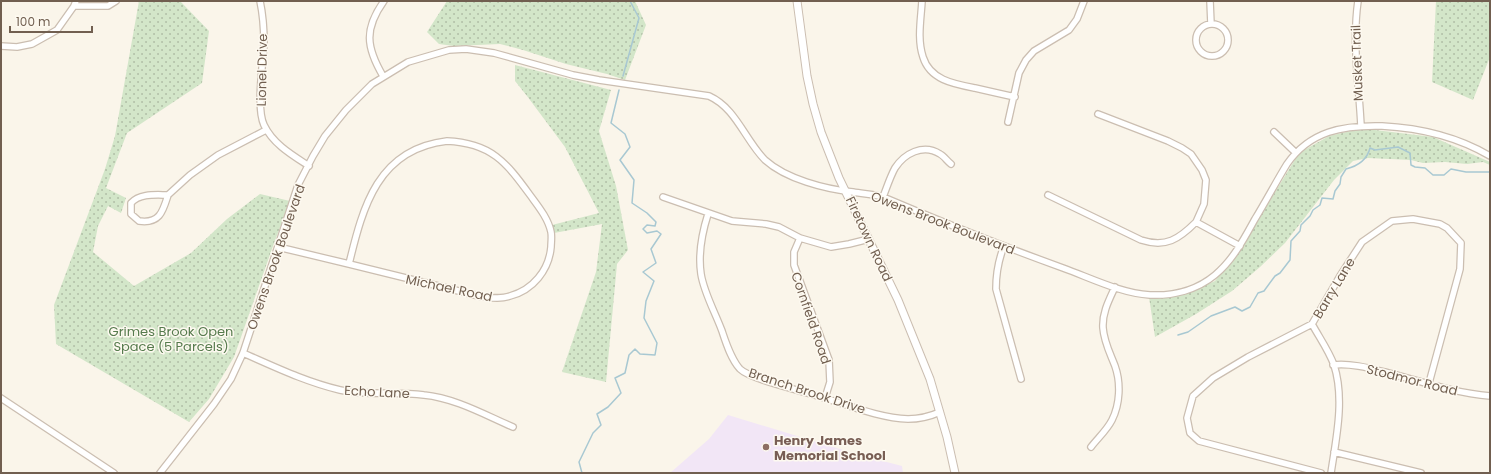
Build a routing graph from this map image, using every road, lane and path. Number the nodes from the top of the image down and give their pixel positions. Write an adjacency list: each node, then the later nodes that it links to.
1 (116, 1): 9 (street)
2 (260, 1): 17 (street, Lionel Drive)
3 (384, 1): 12 (street)
4 (798, 1): 23 (street, Firetown Road)
5 (922, 1): 13 (street)
6 (1084, 1): 13 (street)
7 (1210, 1): 10 (street)
8 (1358, 1): 16 (street, Musket Trail)
9 (75, 4): 11 (street)
10 (1211, 24): 10 (street)
11 (1, 46)
12 (383, 76): 22 (street, Owens Brook Boulevard); 23 (street, Owens Brook Boulevard)
13 (1015, 97): 15 (street)
14 (1098, 114): 29 (street)
15 (1008, 122)
16 (1360, 126): 19 (street, Owens Brook Boulevard); 20 (street, Owens Brook Boulevard)
17 (266, 130): 22 (street, Lionel Drive); 24 (street)
18 (1274, 132): 19 (street)
19 (1295, 152): 33 (street, Owens Brook Boulevard)
20 (1490, 156)
21 (951, 164): 27 (street)
22 (309, 166): 34 (street, Owens Brook Boulevard)
23 (847, 191): 27 (street, Owens Brook Boulevard); 31 (street, Firetown Road)
24 (168, 195): 24 (street)
25 (1048, 195): 29 (street)
26 (663, 197): 28 (street)
27 (883, 197): 32 (street, Owens Brook Boulevard)
28 (708, 214): 30 (street); 44 (street, Branch Brook Drive)
29 (1196, 222): 33 (street)
30 (800, 238): 31 (street); 44 (street, Cornfield Road)
31 (869, 239): 45 (street, Firetown Road)
32 (1004, 246): 36 (street, Owens Brook Boulevard); 40 (street)
33 (1240, 246): 36 (street, Owens Brook Boulevard)
34 (278, 247): 35 (street, Michael Road); 38 (street, Owens Brook Boulevard)
35 (349, 264): 35 (street, Michael Road)
36 (1115, 287): 47 (street)
37 (1312, 324): 39 (street); 41 (street, Barry Lane); 52 (street, Barry Lane)
38 (243, 353): 46 (street, Echo Lane); 50 (street, Owens Brook Boulevard)
39 (1334, 365): 41 (street, Stodmor Road); 48 (street)
40 (1021, 379)
41 (1429, 383): 42 (street, Stodmor Road)
42 (1490, 396)
43 (1, 398): 49 (street)
44 (825, 398): 45 (street, Branch Brook Drive)
45 (940, 412): 51 (street, Firetown Road)
46 (513, 427)
47 (1091, 447)
48 (1334, 452): 53 (street); 54 (street)
49 (114, 473)
50 (160, 473)
51 (955, 473)
52 (1322, 473)
53 (1332, 473)
54 (1421, 473)

